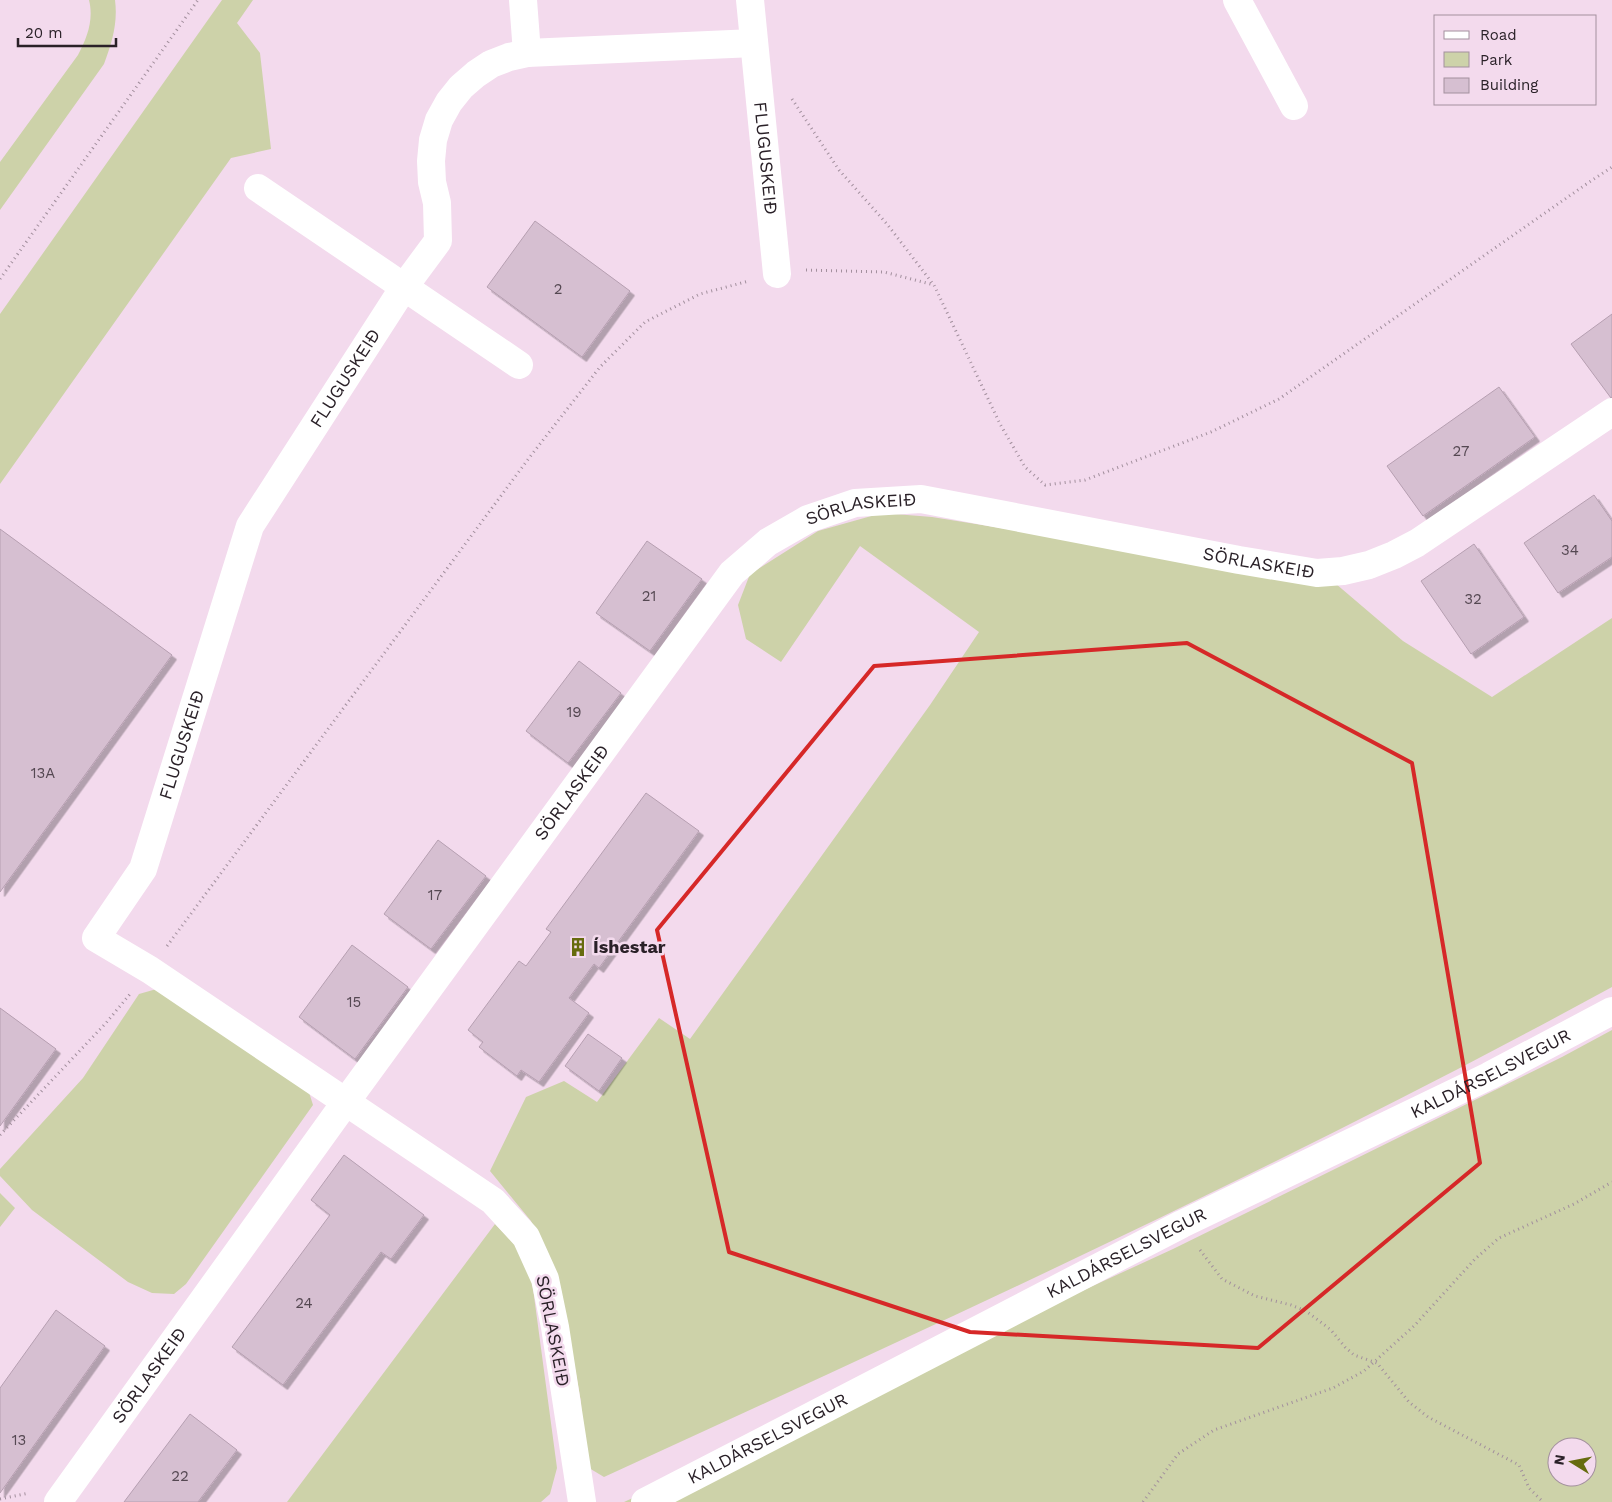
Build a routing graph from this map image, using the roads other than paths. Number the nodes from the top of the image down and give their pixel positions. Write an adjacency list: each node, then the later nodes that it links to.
1 (523, 0): 5 (street)
2 (750, 0): 4 (street, FLUGUSKEIÐ)
3 (1237, 0): 6 (street)
4 (754, 43): 5 (street, FLUGUSKEIÐ); 8 (street, FLUGUSKEIÐ)
5 (527, 53): 9 (street, FLUGUSKEIÐ)
6 (1294, 106)
7 (258, 188): 9 (street)
8 (778, 274)
9 (404, 287): 10 (street); 13 (street, FLUGUSKEIÐ)
10 (519, 364)
11 (1612, 412): 13 (street, SÖRLASKEIÐ)
12 (1612, 1011): 16 (street, KALDÁRSELSVEGUR)
13 (346, 1103): 14 (street, SÖRLASKEIÐ); 15 (street, SÖRLASKEIÐ)
14 (58, 1502)
15 (582, 1502)
16 (645, 1502)

